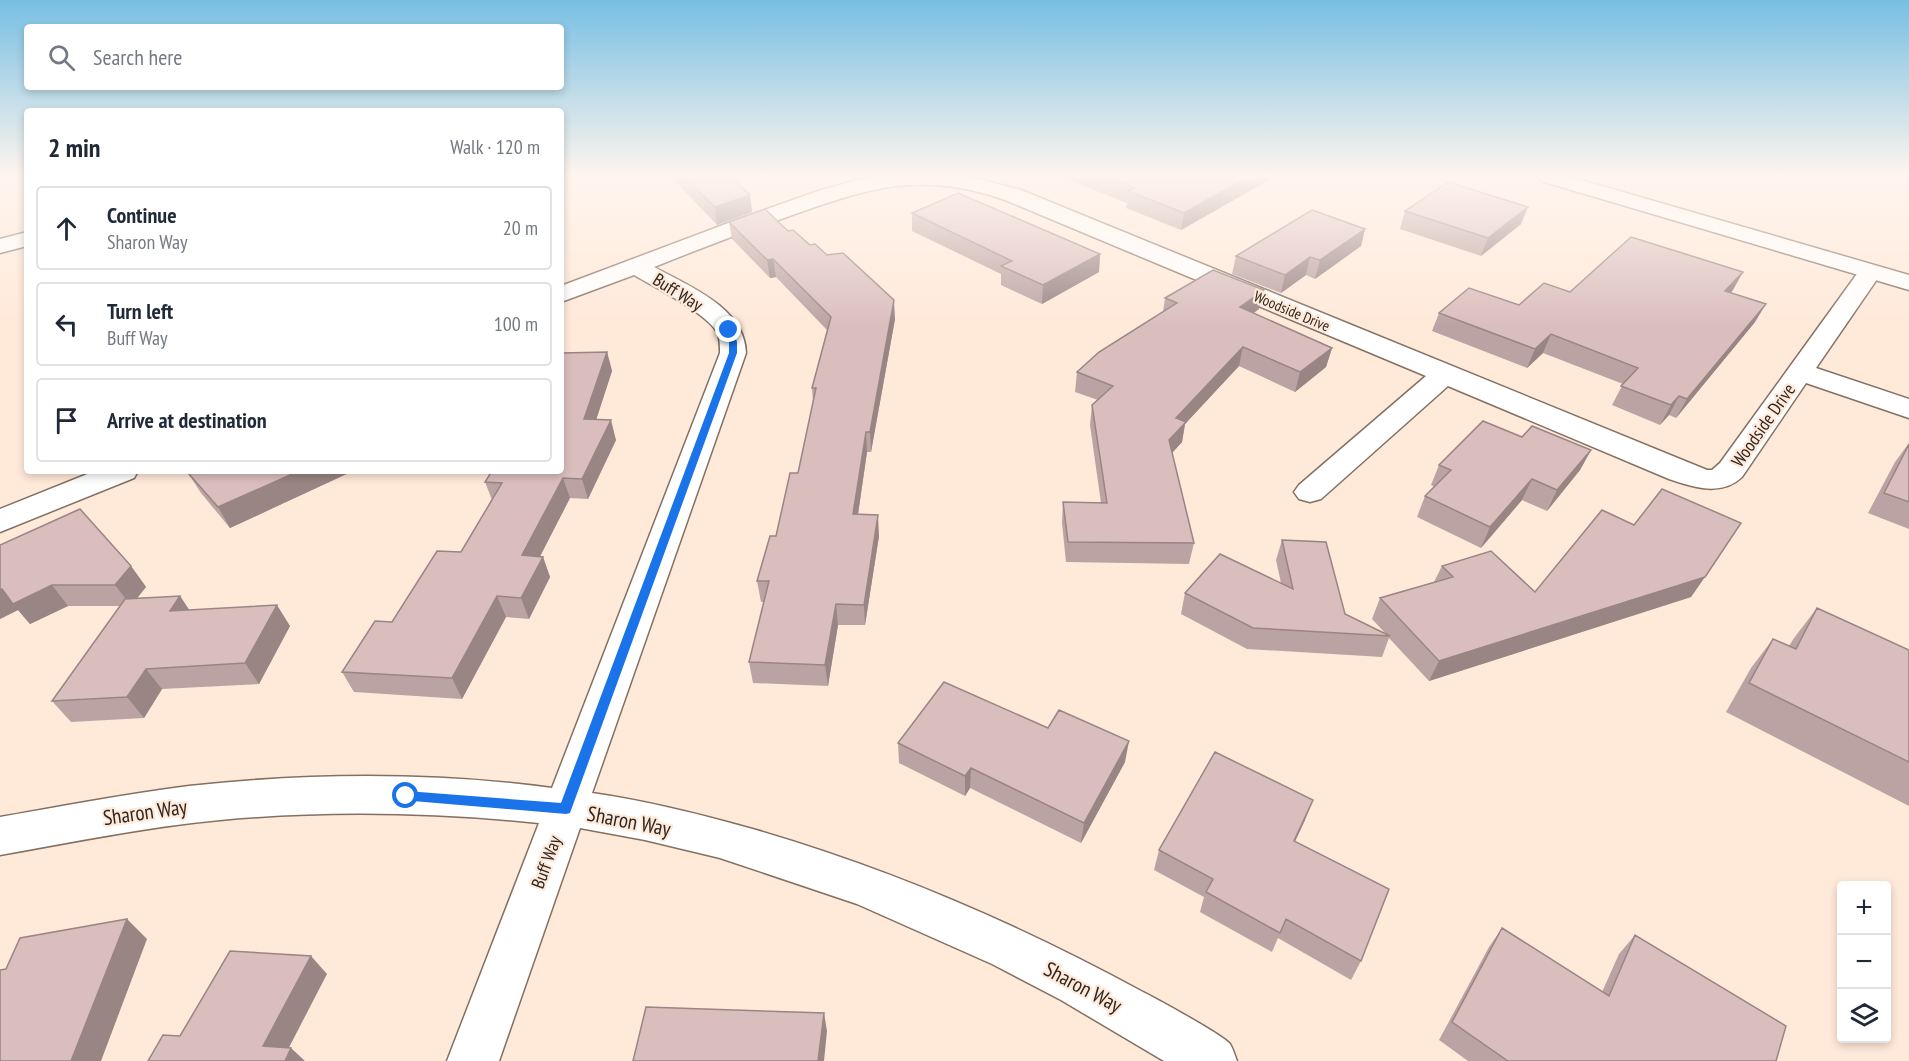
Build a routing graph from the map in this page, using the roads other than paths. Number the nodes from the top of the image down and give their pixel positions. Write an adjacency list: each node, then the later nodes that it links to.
1 (743, 227): 6 (street, Woodside Drive)
2 (1087, 227): 11 (street, Woodside Drive)
3 (1716, 227): 7 (street)
4 (24, 240): 5 (street)
5 (0, 246)
6 (635, 265): 9 (street, Woodside Drive); 16 (street, Buff Way)
7 (1870, 272): 8 (street); 10 (street, Woodside Drive)
8 (1909, 284)
9 (564, 294)
10 (1801, 372): 11 (street, Woodside Drive); 12 (street)
11 (1444, 375): 14 (street)
12 (1909, 409)
13 (116, 474): 15 (street)
14 (1310, 492)
15 (0, 521)
16 (566, 809): 17 (street, Sharon Way); 18 (street, Buff Way); 19 (street, Sharon Way)
17 (0, 836)
18 (473, 1061)
19 (1210, 1061)

